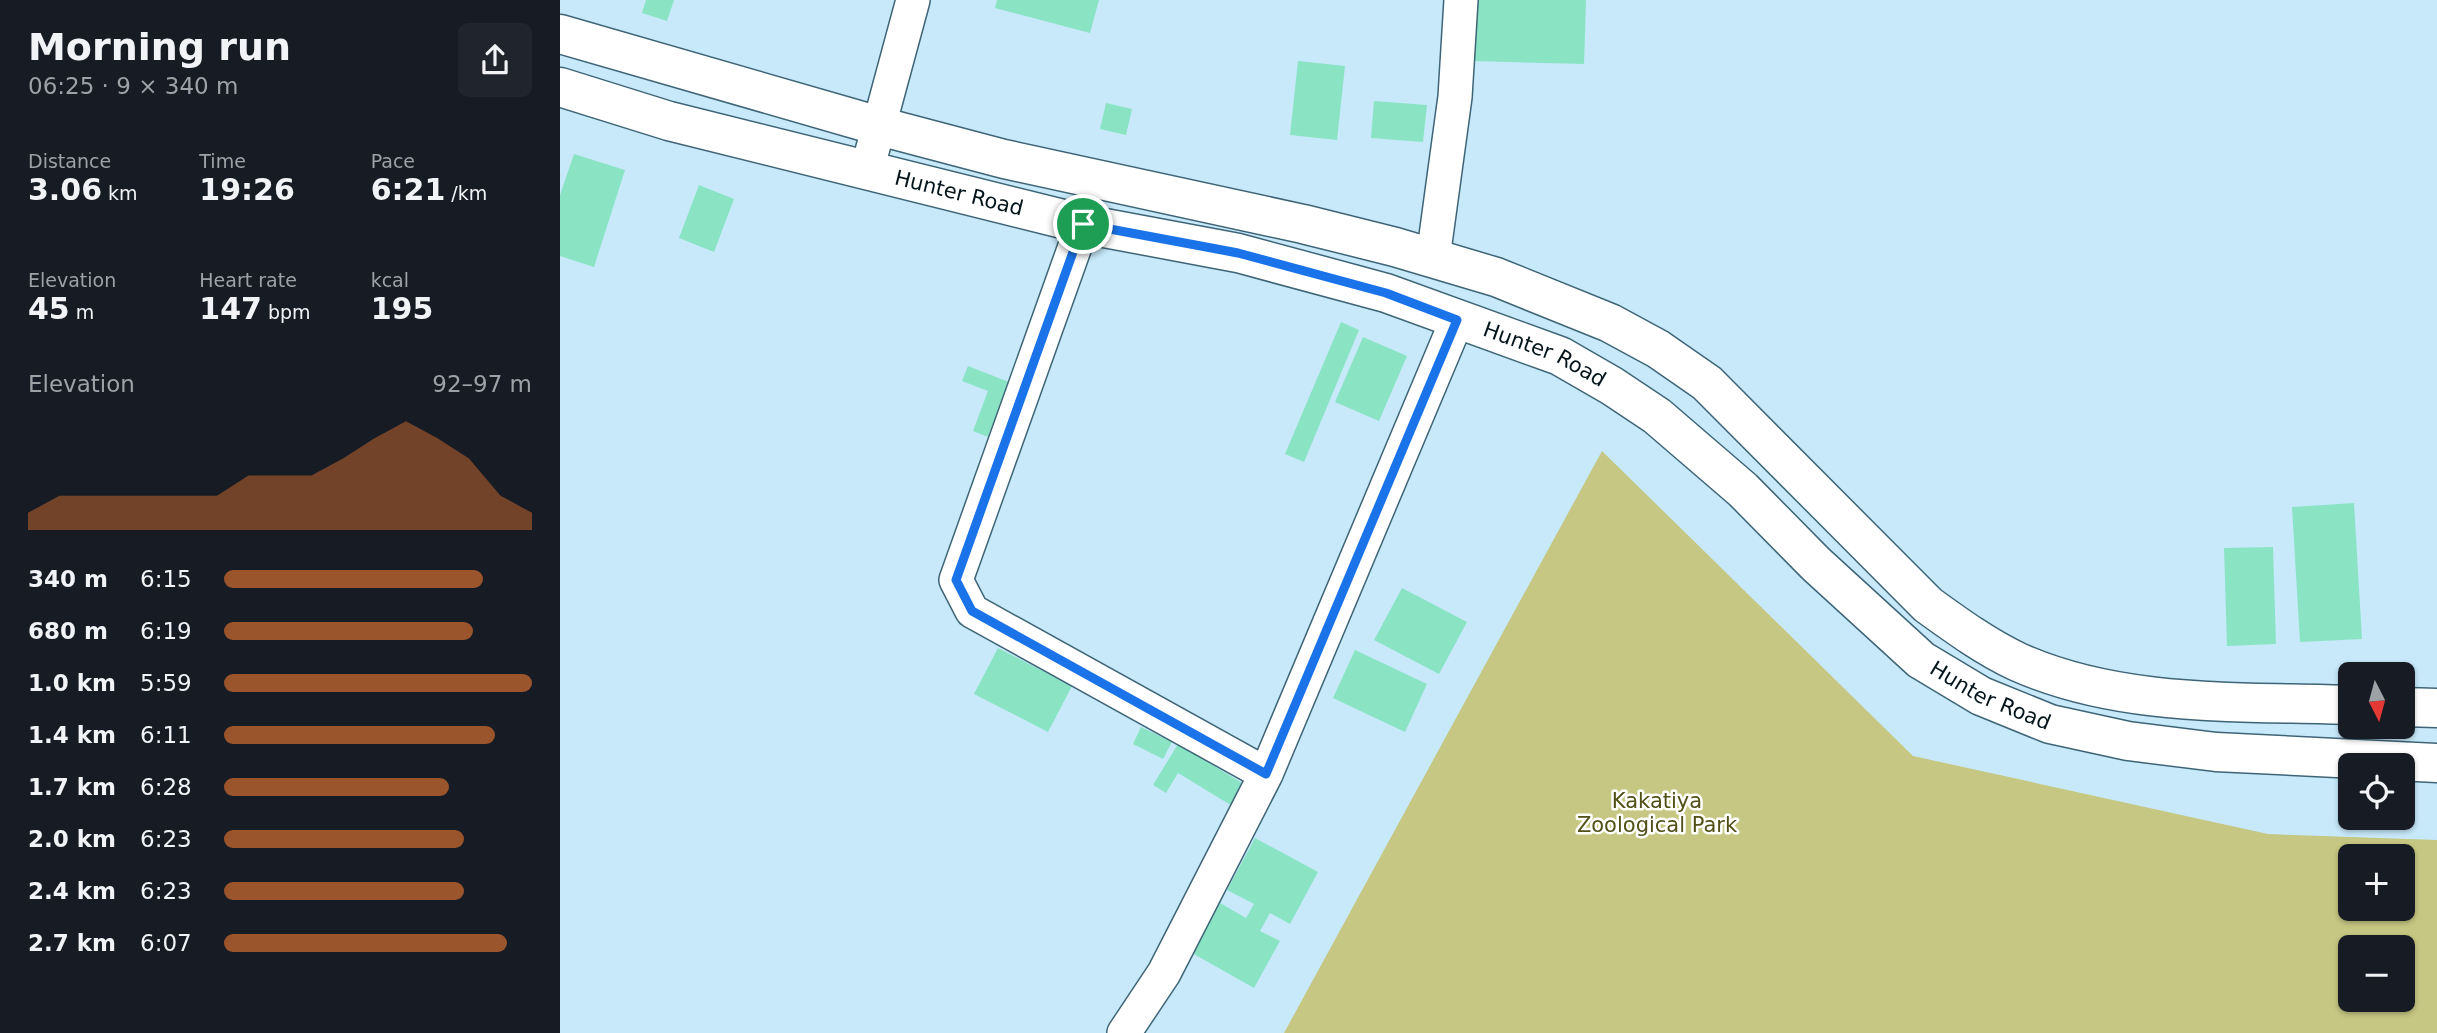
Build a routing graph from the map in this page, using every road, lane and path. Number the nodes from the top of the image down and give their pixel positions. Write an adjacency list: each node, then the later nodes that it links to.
1 (913, 0): 5 (street)
2 (1461, 0): 8 (street)
3 (560, 34): 5 (main road, Hunter Road)
4 (560, 86): 6 (main road, Hunter Road)
5 (879, 126): 6 (street); 8 (main road, Hunter Road)
6 (867, 170): 7 (main road, Hunter Road)
7 (1083, 224): 9 (main road, Hunter Road); 14 (street)
8 (1433, 258): 10 (main road, Hunter Road)
9 (1457, 320): 13 (main road, Hunter Road); 14 (street)
10 (2338, 704)
11 (2415, 707): 12 (main road)
12 (2437, 708)
13 (2437, 763)
14 (1266, 774): 15 (street)
15 (1124, 1033)

